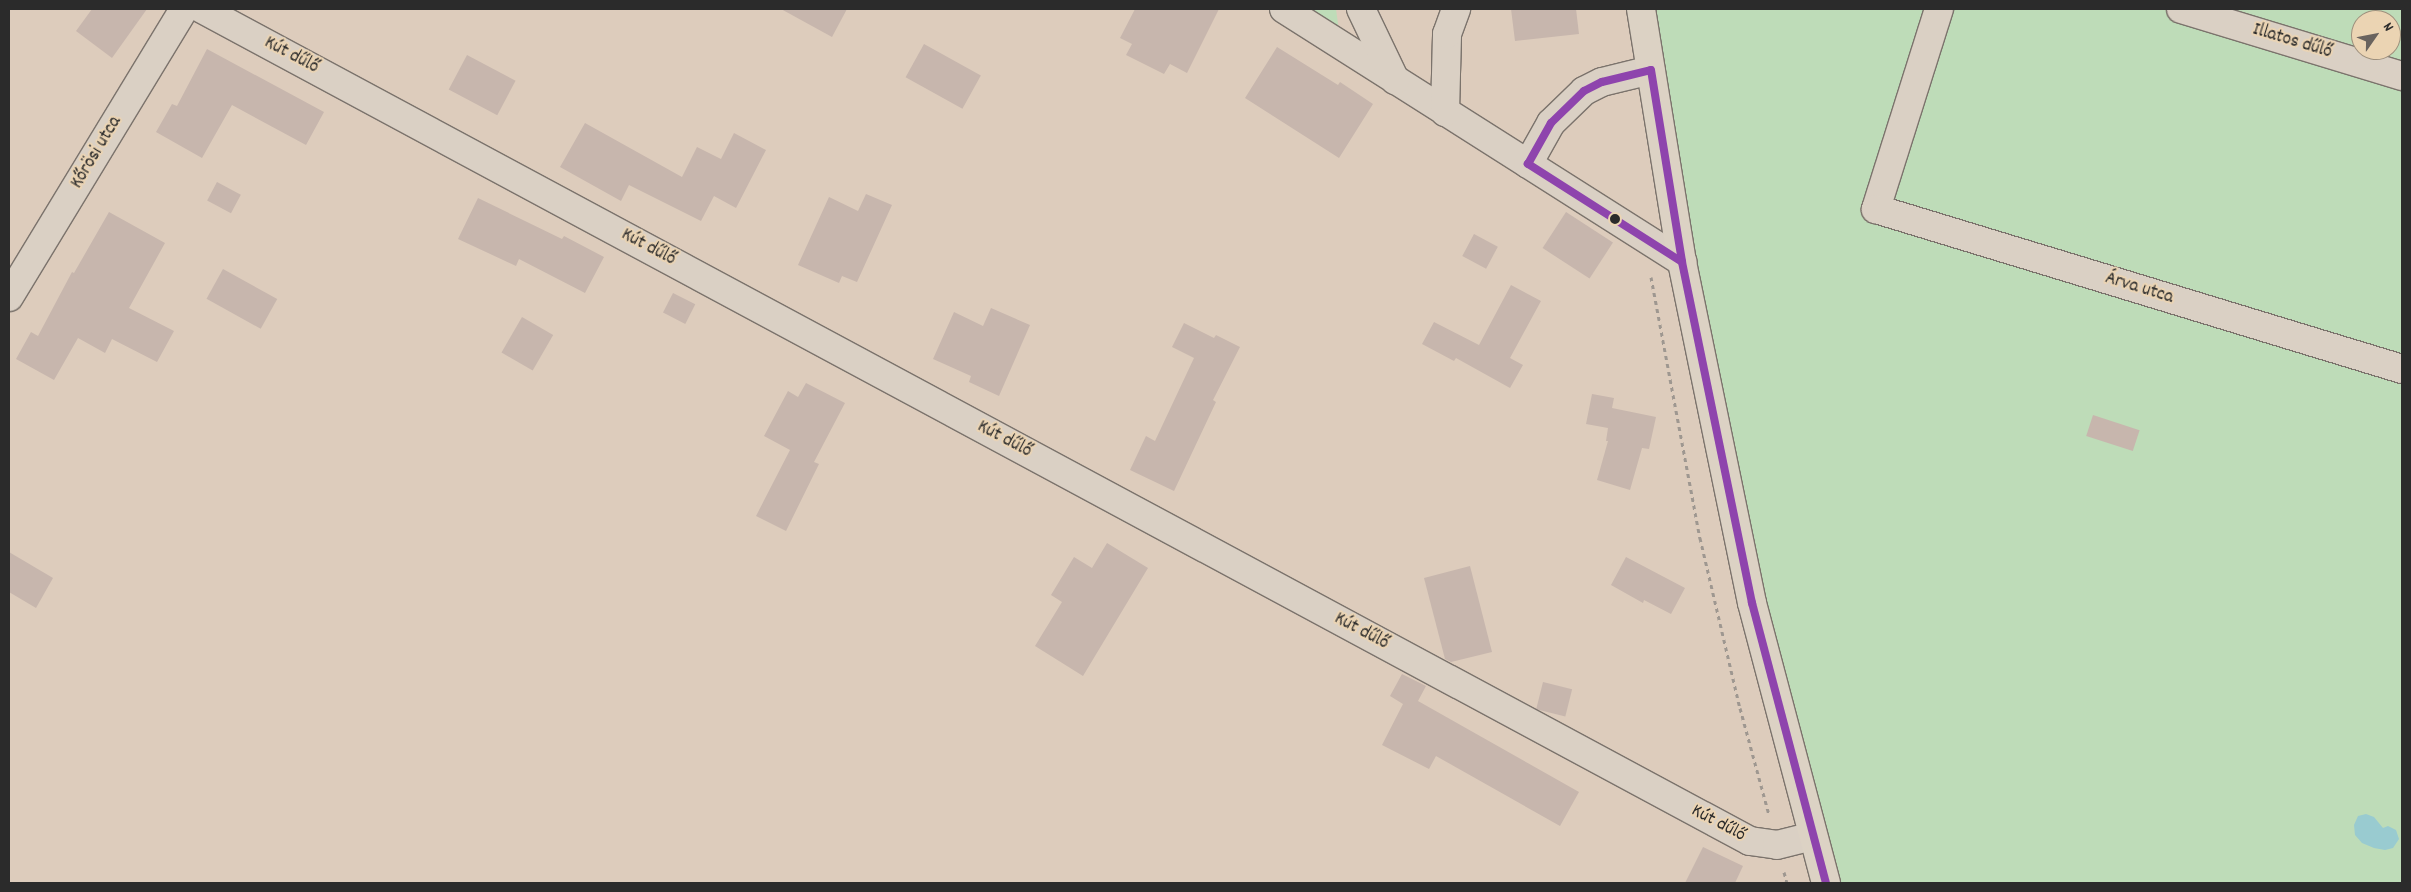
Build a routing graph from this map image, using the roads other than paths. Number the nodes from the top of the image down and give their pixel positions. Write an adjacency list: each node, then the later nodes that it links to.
1 (184, 9): 15 (street, Kőrösi utca)
2 (202, 9): 17 (street, Kút dűlő)
3 (1284, 9): 11 (street)
4 (1361, 9): 11 (street)
5 (1456, 9): 12 (street)
6 (1641, 9): 9 (main road)
7 (1939, 9): 16 (street, Árva utca)
8 (2181, 9): 10 (street, Illatos dűlő)
9 (1651, 70): 13 (street); 14 (main road)
10 (2402, 76)
11 (1395, 80): 12 (street)
12 (1445, 112): 13 (street)
13 (1528, 164): 14 (street)
14 (1682, 262): 17 (main road)
15 (9, 297)
16 (2402, 369)
17 (1812, 836): 18 (main road)
18 (1826, 883)

